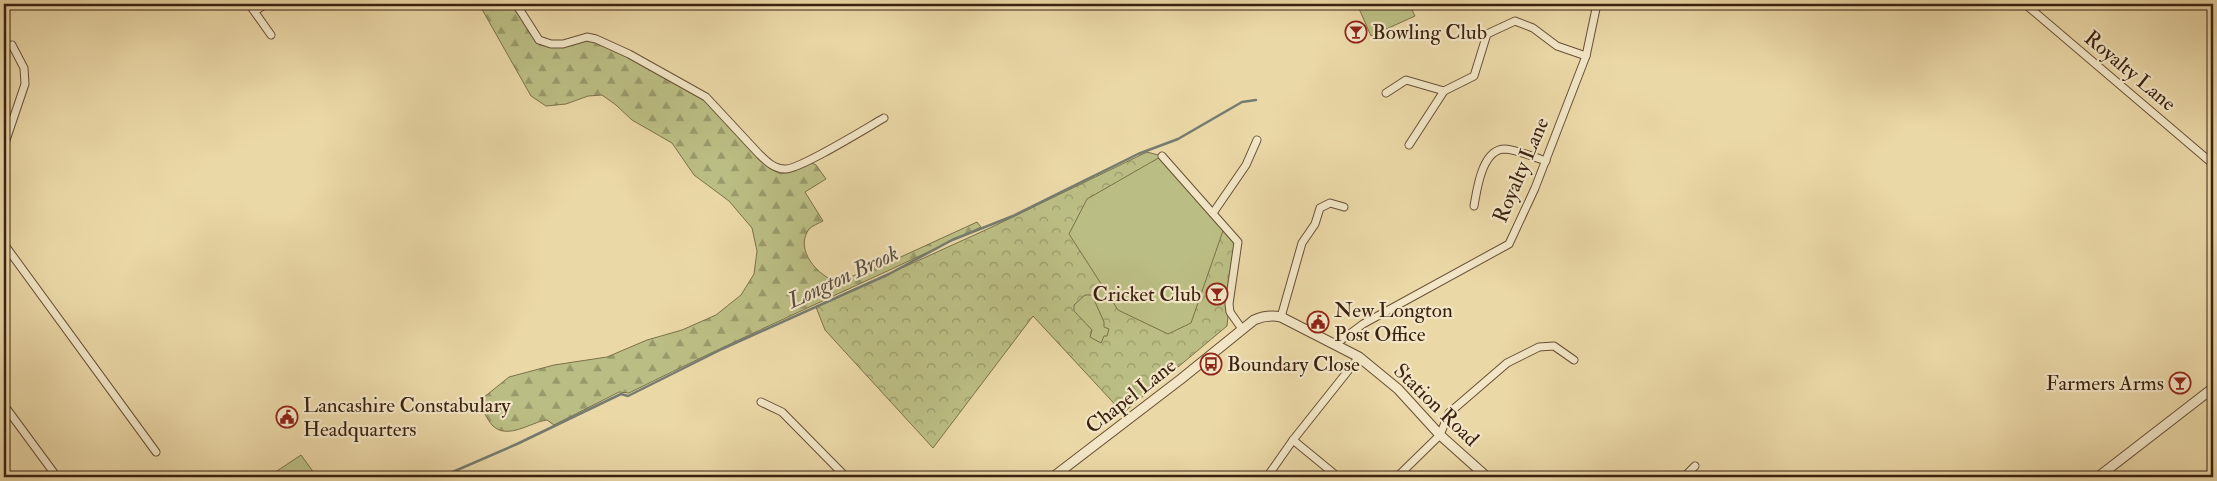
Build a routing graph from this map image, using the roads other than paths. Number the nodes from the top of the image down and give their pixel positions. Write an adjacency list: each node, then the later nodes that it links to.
1 (250, 4): 6 (street)
2 (266, 4): 6 (street)
3 (516, 4): 12 (street)
4 (1597, 4): 9 (street, Royalty Lane)
5 (2025, 4): 18 (street, Royalty Lane)
6 (255, 11): 7 (street)
7 (271, 35)
8 (12, 45): 15 (street)
9 (1586, 56): 10 (street); 17 (street, Royalty Lane)
10 (1444, 91): 11 (street); 14 (street)
11 (1386, 93)
12 (884, 118)
13 (1257, 140): 21 (street)
14 (1409, 145)
15 (4, 146)
16 (1162, 156): 21 (street)
17 (1546, 161): 19 (street); 25 (street, Royalty Lane)
18 (2213, 164)
19 (1474, 206)
20 (1344, 207): 23 (street)
21 (1213, 213): 24 (street)
22 (4, 244): 33 (street)
23 (1281, 317): 24 (street, Chapel Lane); 25 (street, Station Road)
24 (1242, 329): 35 (street, Chapel Lane)
25 (1336, 344): 26 (street, Station Road)
26 (1359, 356): 31 (street, Station Road); 32 (street)
27 (1574, 360): 31 (street)
28 (2213, 388): 43 (street)
29 (761, 402): 37 (street)
30 (4, 405): 36 (street)
31 (1440, 435): 40 (street); 41 (street, Station Road)
32 (1293, 440): 38 (street); 39 (street)
33 (156, 452)
34 (1695, 466): 42 (street)
35 (1057, 476)
36 (57, 477)
37 (846, 477)
38 (1267, 477)
39 (1338, 477)
40 (1397, 477)
41 (1486, 477)
42 (1684, 477)
43 (2098, 477)

